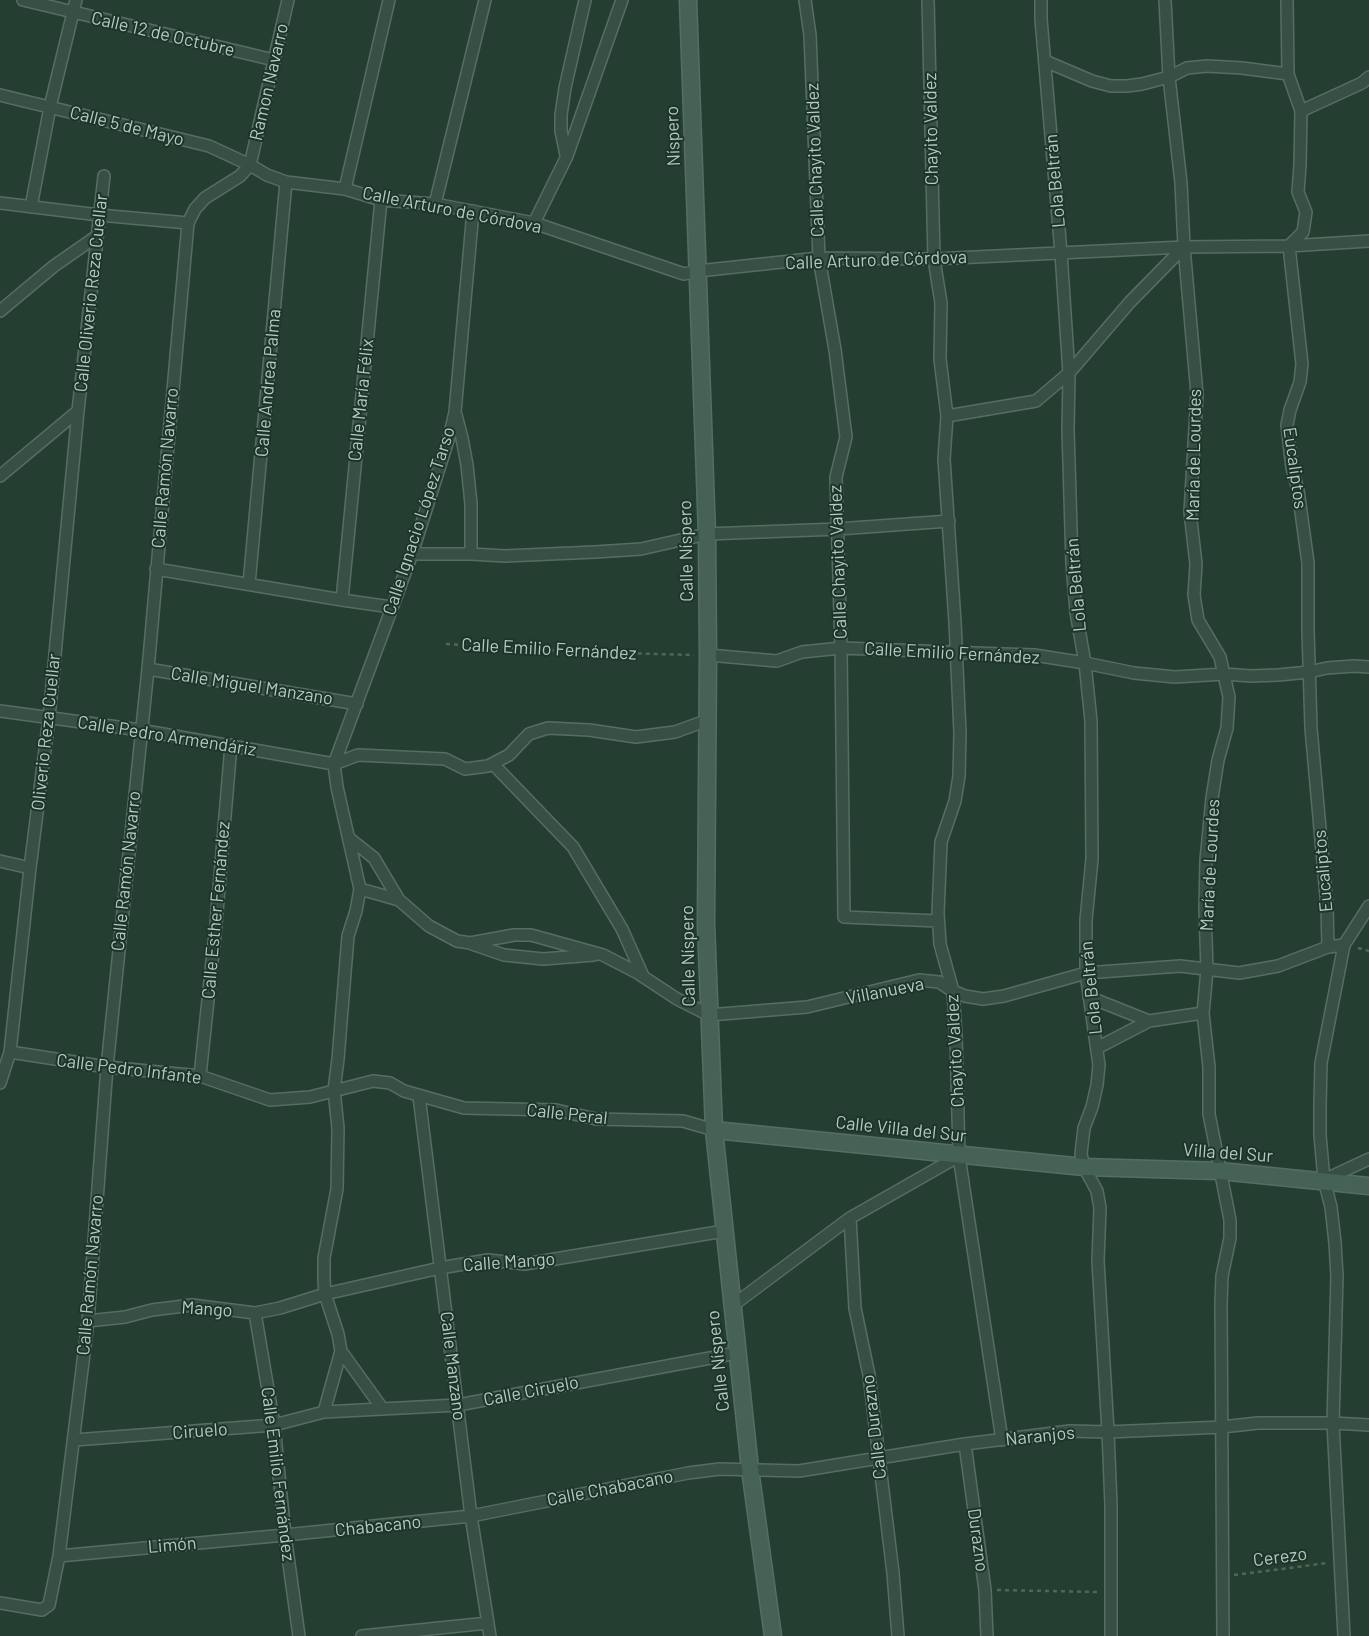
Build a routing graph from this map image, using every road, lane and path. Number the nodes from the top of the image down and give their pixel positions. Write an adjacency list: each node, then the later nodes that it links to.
1 (22, 0): 14 (street, Calle 12 de Octubre)
2 (76, 0): 14 (street)
3 (288, 0): 15 (street, Ramon Navarro)
4 (389, 0): 27 (street)
5 (485, 0): 30 (street)
6 (585, 0): 23 (street)
7 (622, 0): 23 (street)
8 (688, 0): 43 (street, Níspero)
9 (805, 0): 41 (street, Calle Chayito Valdez)
10 (928, 0): 42 (street, Chayito Valdez)
11 (1041, 0): 16 (street, Lola Beltrán)
12 (1165, 0): 18 (street, María de Lourdes)
13 (1287, 0): 17 (street)
14 (73, 13): 15 (street, Calle 12 de Octubre); 21 (street)
15 (274, 60): 24 (street, Ramon Navarro)
16 (1046, 61): 18 (street); 40 (street, Lola Beltrán)
17 (1288, 74): 18 (street); 22 (street)
18 (1168, 77): 39 (street, María de Lourdes)
19 (1369, 77): 22 (street)
20 (0, 95): 21 (street, Calle 5 de Mayo)
21 (50, 107): 24 (street, Calle 5 de Mayo); 31 (street)
22 (1301, 111): 38 (street)
23 (567, 156): 34 (street)
24 (250, 165): 26 (street, Calle Arturo de Córdova); 35 (street, Calle Ramón Navarro)
25 (104, 176): 33 (street, Calle Oliverio Reza Cuellar)
26 (286, 182): 27 (street, Calle Arturo de Córdova); 56 (street, Calle Andrea Palma)
27 (345, 190): 28 (street, Calle Arturo de Córdova)
28 (381, 200): 30 (street, Calle Arturo de Córdova); 57 (street, Calle María Félix)
29 (0, 203): 31 (street)
30 (435, 204): 32 (street, Calle Arturo de Córdova)
31 (31, 207): 33 (street)
32 (473, 211): 34 (street, Calle Arturo de Córdova); 47 (street, Calle Ignacio López Tarso)
33 (99, 216): 35 (street); 36 (street, Calle Oliverio Reza Cuellar)
34 (534, 223): 43 (street, Calle Arturo de Córdova)
35 (188, 224): 55 (street, Calle Ramón Navarro)
36 (97, 236): 44 (street); 46 (street, Calle Oliverio Reza Cuellar)
37 (1369, 241): 38 (street, Calle Arturo de Córdova)
38 (1289, 246): 39 (street, Calle Arturo de Córdova); 66 (street, Eucaliptos)
39 (1184, 247): 40 (street, Calle Arturo de Córdova); 45 (street); 67 (street, María de Lourdes)
40 (1061, 252): 42 (street, Calle Arturo de Córdova); 45 (street, Lola Beltrán)
41 (819, 258): 42 (street, Calle Arturo de Córdova); 43 (street, Calle Arturo de Córdova); 51 (street, Calle Chayito Valdez)
42 (934, 259): 48 (street)
43 (698, 271): 52 (street, Calle Níspero)
44 (0, 311)
45 (1069, 373): 48 (street); 63 (street, Lola Beltrán)
46 (78, 411): 49 (street); 70 (street, Oliverio Reza Cuellar)
47 (455, 412): 53 (street, Calle Ignacio López Tarso); 54 (street)
48 (947, 416): 50 (street)
49 (0, 476)
50 (949, 521): 51 (street); 61 (street)
51 (838, 529): 52 (street); 60 (street, Calle Chayito Valdez)
52 (707, 534): 54 (street); 62 (street, Calle Níspero)
53 (412, 554): 54 (street); 58 (street, Calle Ignacio López Tarso)
54 (471, 554)
55 (156, 569): 56 (street); 65 (street, Calle Ramón Navarro)
56 (249, 584): 57 (street)
57 (342, 600): 58 (street)
58 (391, 607): 68 (street, Calle Ignacio López Tarso)
59 (446, 644): 62 (path, Calle Emilio Fernández)
60 (841, 648): 61 (street, Calle Emilio Fernández); 62 (street, Calle Emilio Fernández); 82 (street, Calle Chayito Valdez)
61 (955, 652): 63 (street, Calle Emilio Fernández); 82 (street, Chayito Valdez)
62 (708, 655): 71 (street, Calle Níspero)
63 (1085, 663): 67 (street, Calle Emilio Fernández); 88 (street, Lola Beltrán)
64 (1369, 666): 66 (street, Calle Emilio Fernández)
65 (148, 669): 68 (street, Calle Miguel Manzano); 72 (street, Calle Ramón Navarro)
66 (1309, 672): 67 (street, Calle Emilio Fernández); 85 (street, Eucaliptos)
67 (1224, 674): 87 (street, María de Lourdes)
68 (356, 704): 74 (street, Calle Ignacio López Tarso)
69 (0, 712): 70 (street, Calle Pedro Armendáriz)
70 (49, 718): 72 (street, Calle Pedro Armendáriz); 78 (street, Oliverio Reza Cuellar)
71 (708, 720): 75 (street); 93 (street, Calle Níspero)
72 (140, 730): 73 (street, Calle Pedro Armendáriz); 97 (street, Calle Ramón Navarro)
73 (231, 745): 74 (street, Calle Pedro Armendáriz); 98 (street, Calle Esther Fernández)
74 (334, 764): 75 (street); 76 (street)
75 (492, 764): 89 (street)
76 (350, 839): 79 (street); 80 (street)
77 (0, 861): 78 (street)
78 (30, 868): 96 (street, Oliverio Reza Cuellar)
79 (360, 889): 80 (street); 100 (street)
80 (399, 900): 83 (street)
81 (1369, 906): 84 (street)
82 (938, 921): 90 (street, Chayito Valdez)
83 (470, 943): 86 (street); 86 (street)
84 (1344, 945): 85 (street, Villanueva); 107 (street)
85 (1328, 948): 87 (street, Villanueva)
86 (603, 955): 89 (street)
87 (1207, 970): 88 (street, Villanueva); 92 (street, María de Lourdes)
88 (1086, 973): 90 (street, Villanueva); 91 (street, Lola Beltrán)
89 (643, 976): 93 (street)
90 (953, 991): 93 (street, Villanueva); 103 (street, Chayito Valdez)
91 (1090, 997): 94 (street); 95 (street, Lola Beltrán)
92 (1203, 1013): 94 (street); 106 (street, María de Lourdes)
93 (709, 1015): 102 (street, Calle Níspero)
94 (1149, 1021): 95 (street)
95 (1097, 1048): 105 (street, Lola Beltrán)
96 (10, 1052): 97 (street, Calle Pedro Infante); 99 (street, Oliverio Reza Cuellar)
97 (106, 1067): 98 (street, Calle Pedro Infante); 115 (street, Calle Ramón Navarro)
98 (200, 1076): 100 (street, Calle Pedro Infante)
99 (0, 1083)
100 (334, 1090): 101 (street, Calle Pedro Infante); 112 (street)
101 (419, 1096): 102 (street, Calle Peral); 111 (street, Calle Manzano)
102 (714, 1130): 103 (street, Calle Villa del Sur); 110 (street, Calle Níspero)
103 (960, 1156): 105 (street, Calle Villa del Sur); 109 (street); 127 (street, Chayito Valdez)
104 (1369, 1159): 107 (street)
105 (1084, 1167): 106 (street, Villa del Sur); 125 (street)
106 (1220, 1170): 107 (street, Villa del Sur); 124 (street, María de Lourdes)
107 (1324, 1180): 108 (street, Villa del Sur); 121 (street)
108 (1369, 1186)
109 (850, 1218): 113 (street); 129 (street, Calle Durazno)
110 (724, 1231): 111 (street, Calle Mango); 113 (street, Calle Níspero)
111 (440, 1268): 112 (street, Calle Mango); 118 (street, Calle Manzano)
112 (326, 1294): 114 (street, Mango); 116 (street)
113 (732, 1306): 117 (street, Calle Níspero)
114 (255, 1313): 115 (street, Mango); 122 (street, Calle Emilio Fernández)
115 (88, 1321): 126 (street, Calle Ramón Navarro)
116 (341, 1351): 119 (street); 120 (street)
117 (737, 1353): 118 (street, Calle Ciruelo); 130 (street, Calle Níspero)
118 (458, 1405): 119 (street, Calle Ciruelo); 131 (street, Calle Manzano)
119 (382, 1408): 120 (street, Calle Ciruelo)
120 (324, 1412): 122 (street, Ciruelo)
121 (1332, 1423): 123 (street, Naranjos); 124 (street, Naranjos); 134 (street)
122 (274, 1425): 126 (street, Ciruelo); 132 (street, Calle Emilio Fernández)
123 (1369, 1425)
124 (1222, 1427): 125 (street, Naranjos); 135 (street, María de Lourdes)
125 (1108, 1432): 127 (street, Naranjos); 137 (street)
126 (74, 1440): 133 (street, Calle Ramón Navarro)
127 (1002, 1440): 128 (street, Naranjos)
128 (965, 1444): 129 (street, Naranjos); 136 (street, Durazno)
129 (878, 1458): 130 (street, Naranjos); 144 (street, Calle Durazno)
130 (750, 1469): 131 (street, Calle Chabacano); 143 (street, Calle Níspero)
131 (471, 1516): 132 (street, Chabacano); 139 (street, Calle Manzano)
132 (285, 1535): 133 (street, Limón); 140 (street, Calle Emilio Fernández)
133 (59, 1556): 138 (street, Calle Ramón Navarro)
134 (1341, 1562): 135 (path, Cerezo); 148 (street)
135 (1223, 1577): 147 (street, María de Lourdes)
136 (985, 1590): 137 (path); 145 (street, Durazno)
137 (1112, 1592): 146 (street)
138 (0, 1603)
139 (488, 1623): 141 (street); 142 (street, Calle Manzano)
140 (299, 1636)
141 (362, 1636)
142 (490, 1636)
143 (773, 1636)
144 (898, 1636)
145 (987, 1636)
146 (1111, 1636)
147 (1223, 1636)
148 (1344, 1636)

